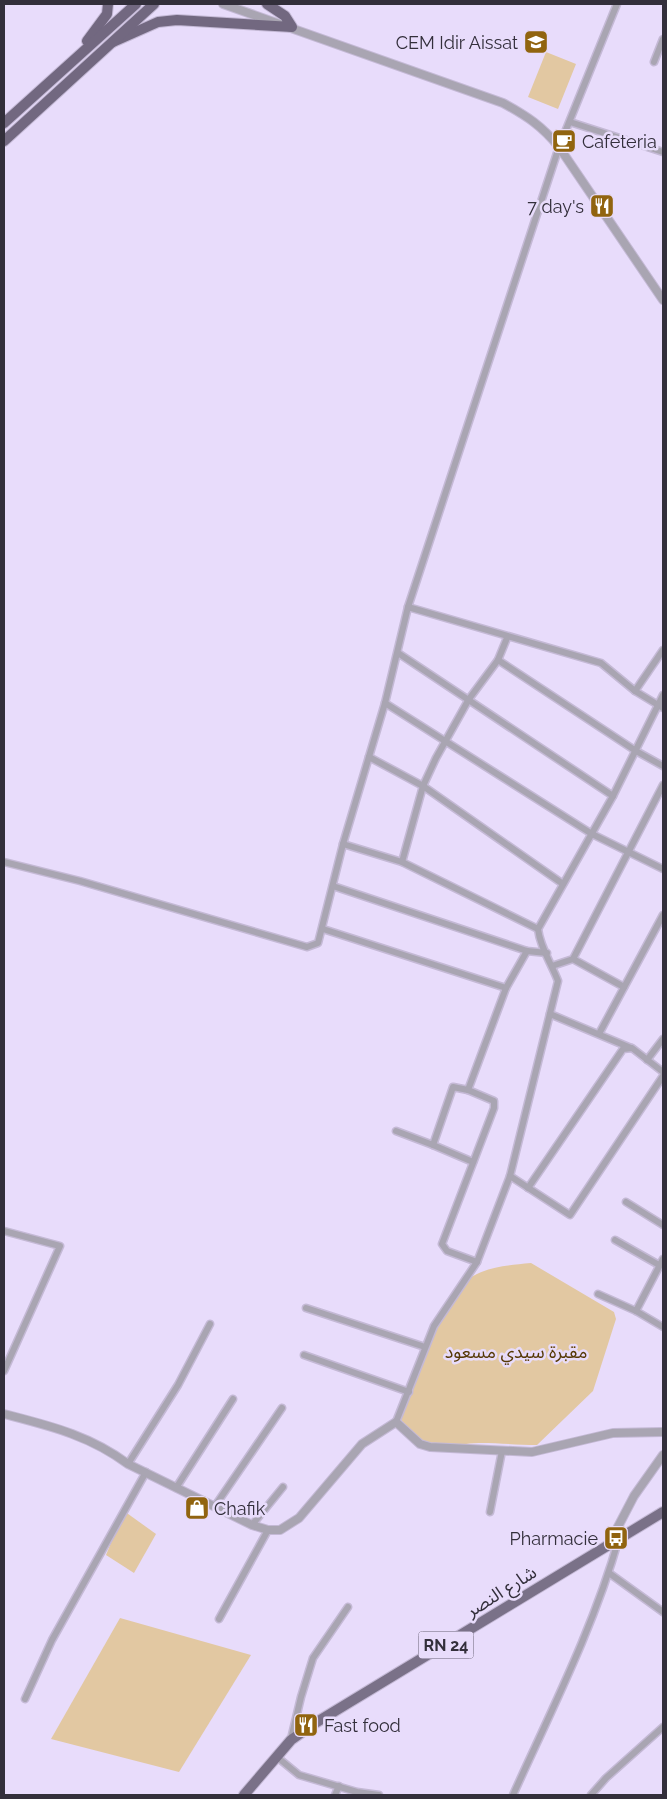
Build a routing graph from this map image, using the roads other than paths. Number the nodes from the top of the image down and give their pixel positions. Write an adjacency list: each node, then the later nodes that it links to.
1 (108, 4): 11 (highway)
2 (136, 4): 11 (highway)
3 (154, 4): 9 (highway)
4 (223, 4): 7 (street)
5 (267, 4): 7 (highway)
6 (617, 4): 12 (street)
7 (292, 27): 9 (highway); 15 (street)
8 (663, 39): 10 (street)
9 (113, 42): 14 (highway)
10 (654, 62)
11 (62, 71): 13 (highway)
12 (570, 122): 15 (street); 16 (street)
13 (4, 123)
14 (4, 141)
15 (559, 148): 17 (street); 18 (street)
16 (663, 152)
17 (663, 300)
18 (408, 607): 19 (street); 21 (street)
19 (507, 638): 22 (street); 23 (street)
20 (663, 650): 23 (street)
21 (398, 654): 25 (street); 26 (street)
22 (498, 660): 25 (street); 29 (street)
23 (636, 691): 27 (street)
24 (663, 695): 27 (street)
25 (469, 699): 28 (street); 34 (street)
26 (385, 703): 28 (street); 30 (street)
27 (660, 705): 29 (street)
28 (444, 743): 33 (street); 35 (street)
29 (636, 752): 31 (street); 34 (street)
30 (369, 758): 33 (street); 36 (street)
31 (663, 766)
32 (663, 785): 37 (street)
33 (424, 786): 39 (street); 41 (street)
34 (613, 796): 35 (street)
35 (592, 834): 37 (street); 41 (street)
36 (343, 844): 39 (street); 42 (street)
37 (628, 852): 40 (street); 48 (street)
38 (4, 862): 44 (street)
39 (402, 862): 45 (street)
40 (663, 869)
41 (563, 884): 45 (street)
42 (333, 886): 44 (street); 46 (street)
43 (663, 915): 50 (street)
44 (322, 929): 51 (street)
45 (538, 929): 47 (street)
46 (527, 951): 47 (street); 51 (street)
47 (547, 953): 49 (street)
48 (573, 959): 49 (street); 50 (street)
49 (552, 966): 52 (street)
50 (624, 987): 53 (street)
51 (506, 988): 59 (street)
52 (550, 1014): 55 (street); 63 (street)
53 (600, 1032)
54 (663, 1039): 56 (street)
55 (632, 1048): 56 (street); 64 (street)
56 (647, 1060): 57 (street)
57 (663, 1072)
58 (663, 1076): 64 (street)
59 (468, 1090): 61 (street); 62 (street)
60 (396, 1131): 61 (street)
61 (432, 1145): 62 (street)
62 (473, 1162): 70 (street)
63 (510, 1176): 64 (street); 70 (street)
64 (528, 1188)
65 (626, 1202): 66 (street)
66 (663, 1225)
67 (4, 1231): 79 (street)
68 (615, 1240): 71 (street)
69 (663, 1259): 71 (street)
70 (477, 1262): 77 (street)
71 (659, 1266): 74 (street)
72 (598, 1294): 74 (street)
73 (306, 1308): 77 (street)
74 (636, 1311): 76 (street)
75 (210, 1324): 88 (street)
76 (663, 1326)
77 (425, 1347): 80 (street)
78 (304, 1355): 80 (street)
79 (4, 1371)
80 (409, 1392): 84 (street)
81 (233, 1399): 91 (street)
82 (282, 1408): 92 (street)
83 (4, 1414): 88 (street)
84 (396, 1422): 86 (street); 96 (street)
85 (663, 1432): 86 (street)
86 (502, 1451): 93 (street)
87 (663, 1455): 97 (street)
88 (128, 1464): 89 (street)
89 (146, 1472): 91 (street); 102 (street)
90 (283, 1487): 95 (street)
91 (176, 1488): 92 (street)
92 (215, 1506): 95 (street)
93 (490, 1512)
94 (663, 1512): 97 (main road, شارع النصر / RN 24)
95 (252, 1525): 96 (street)
96 (268, 1530): 101 (street)
97 (615, 1540): 98 (street); 104 (main road, شارع النصر / RN 24)
98 (609, 1573): 100 (street); 110 (street)
99 (348, 1607): 104 (street)
100 (663, 1612)
101 (219, 1619)
102 (25, 1699)
103 (663, 1727): 111 (street)
104 (291, 1740): 105 (main road, شارع النصر / RN 24)
105 (276, 1756): 106 (street); 107 (main road, شارع النصر / RN 24)
106 (339, 1786): 108 (street); 109 (street)
107 (244, 1795)
108 (335, 1795)
109 (379, 1795)
110 (513, 1795)
111 (591, 1795)

